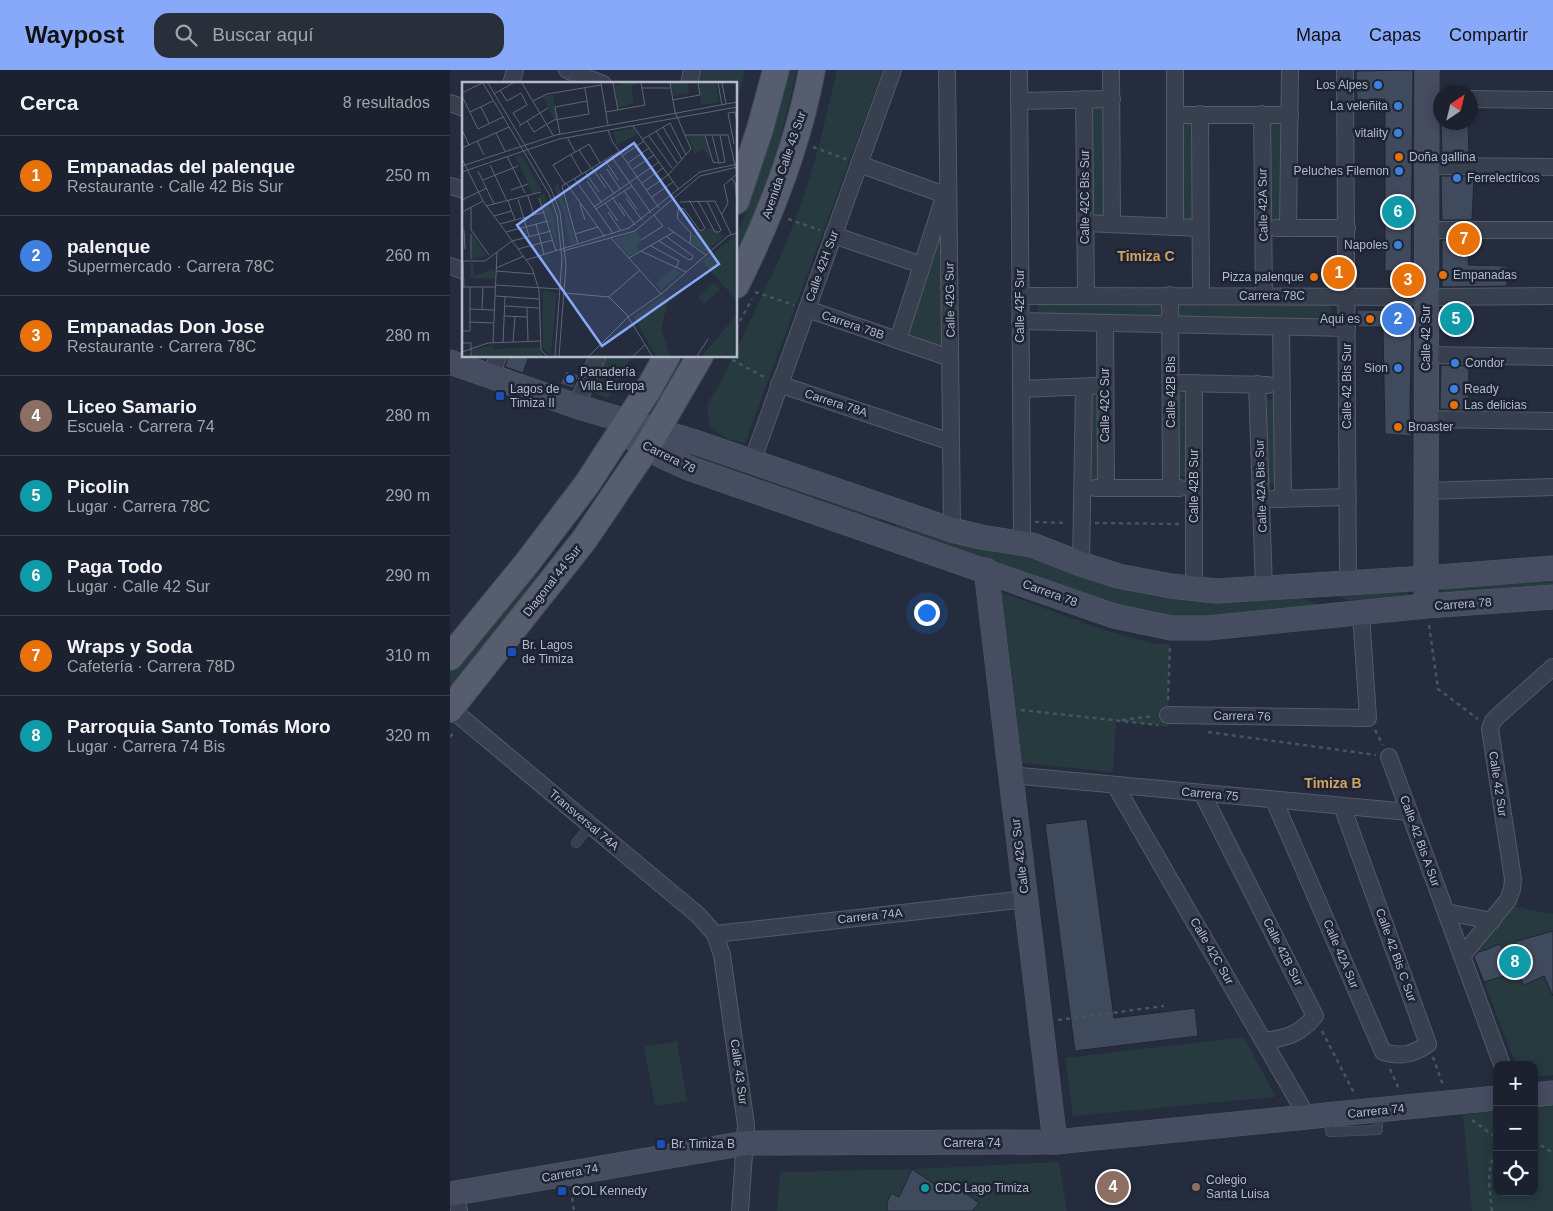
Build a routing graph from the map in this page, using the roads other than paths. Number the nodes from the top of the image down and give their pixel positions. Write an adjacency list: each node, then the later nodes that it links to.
1 (567, 70): 12 (street)
2 (776, 70): 29 (main road)
3 (812, 70): 44 (main road, Avenida Calle 43 Sur)
4 (893, 70): 26 (street, Calle 42H Sur)
5 (947, 70): 30 (street, Calle 42G Sur)
6 (1019, 70): 17 (street, Calle 42F Sur)
7 (1111, 70): 15 (street)
8 (1175, 70): 22 (street)
9 (1290, 70): 25 (street)
10 (1346, 70): 37 (street, Calle 42 Bis Sur)
11 (1427, 70): 13 (street, Calle 42 Sur)
12 (600, 78)
13 (1433, 94)
14 (1084, 99): 15 (street); 17 (street); 31 (street, Calle 42C Bis Sur)
15 (1112, 99): 32 (street)
16 (1478, 99): 18 (street)
17 (1019, 100): 47 (street, Calle 42F Sur)
18 (1553, 100)
19 (450, 103): 21 (street)
20 (1433, 106): 27 (street, Calle 42 Sur)
21 (462, 107)
22 (1175, 114): 23 (street); 33 (street)
23 (1200, 114): 24 (street); 34 (street)
24 (1262, 114): 25 (street); 35 (street, Calle 42A Sur)
25 (1290, 115): 36 (street)
26 (859, 164): 30 (street); 40 (street, Calle 42H Sur)
27 (1426, 166): 28 (street); 38 (street, Calle 42 Sur)
28 (1553, 166)
29 (738, 195)
30 (946, 196): 41 (street); 64 (street, Calle 42G Sur)
31 (1085, 223): 32 (street); 45 (street, Calle 42C Bis Sur)
32 (1112, 224): 33 (street)
33 (1175, 227): 34 (street)
34 (1200, 228): 48 (street)
35 (1264, 228): 36 (street); 49 (street, Calle 42A Sur)
36 (1288, 228): 37 (street)
37 (1347, 228): 50 (street, Calle 42 Bis Sur)
38 (1426, 230): 39 (street); 52 (street, Calle 42 Sur)
39 (1553, 230)
40 (834, 235): 41 (street); 53 (street, Calle 42H Sur)
41 (922, 265): 59 (street)
42 (450, 266): 43 (street)
43 (462, 270)
44 (746, 289)
45 (1086, 295): 46 (street, Carrera 78C); 47 (street, Carrera 78C)
46 (1170, 295): 48 (street, Carrera 78C); 56 (street, Calle 42B Bis)
47 (1020, 296): 54 (street, Calle 42F Sur)
48 (1201, 296): 49 (street, Carrera 78C)
49 (1264, 296): 50 (street, Carrera 78C)
50 (1347, 296): 52 (street, Carrera 78C); 58 (street, Calle 42 Bis Sur)
51 (1553, 296): 52 (street, Carrera 78C)
52 (1426, 297): 60 (street, Calle 42 Sur)
53 (807, 309): 59 (street, Carrera 78B); 70 (street, Calle 42H Sur)
54 (1020, 321): 55 (street); 75 (street, Calle 42F Sur)
55 (1105, 323): 56 (street); 73 (street, Calle 42C Sur)
56 (1170, 324): 57 (street); 68 (street, Calle 42B Bis)
57 (1281, 327): 58 (street); 72 (street)
58 (1347, 328): 89 (street, Calle 42 Bis Sur)
59 (898, 340): 64 (street, Carrera 78B)
60 (1426, 355): 65 (street); 77 (street, Calle 42 Sur)
61 (597, 358): 76 (street)
62 (666, 358): 79 (main road)
63 (699, 358): 80 (main road)
64 (950, 358): 81 (street, Calle 42G Sur)
65 (1553, 358)
66 (450, 362): 67 (street, Carrera 78)
67 (495, 366): 76 (street, Carrera 78)
68 (1170, 383): 69 (street); 86 (street, Calle 42B Bis)
69 (1194, 383): 71 (street); 87 (street, Calle 42B Sur)
70 (778, 384): 81 (street, Carrera 78A); 82 (street, Calle 42H Sur)
71 (1258, 384): 72 (street); 90 (street, Calle 42A Bis Sur)
72 (1282, 385): 91 (street)
73 (1105, 386): 74 (street); 85 (street, Calle 42C Sur)
74 (1084, 387): 75 (street); 84 (street)
75 (1021, 389): 94 (street, Calle 42F Sur)
76 (576, 406): 79 (street, Carrera 78)
77 (1426, 419): 78 (street); 88 (street, Calle 42 Sur)
78 (1553, 421)
79 (624, 427): 80 (street, Carrera 78); 107 (main road)
80 (652, 439): 82 (street, Carrera 78); 95 (street, Carrera 78); 109 (main road, Diagonal 44 Sur)
81 (951, 442): 93 (street, Calle 42G Sur)
82 (752, 462): 92 (street, Carrera 78)
83 (1553, 487): 88 (street)
84 (1083, 488): 85 (street); 96 (street)
85 (1106, 488): 86 (street)
86 (1171, 488): 87 (street)
87 (1194, 488): 103 (street, Calle 42B Sur)
88 (1426, 490): 99 (street, Calle 42 Sur)
89 (1348, 497): 91 (street); 100 (street, Calle 42 Bis Sur)
90 (1261, 499): 91 (street); 102 (street, Calle 42A Bis Sur)
91 (1283, 499)
92 (892, 510): 93 (street, Carrera 78); 95 (street)
93 (952, 530): 94 (street, Carrera 78)
94 (1022, 532): 96 (street, Carrera 78)
95 (884, 535): 98 (street, Carrera 78)
96 (1081, 564): 103 (street, Carrera 78)
97 (1553, 568): 99 (street, Carrera 78)
98 (986, 570): 106 (street, Carrera 78); 112 (street, Calle 42G Sur)
99 (1426, 578): 100 (street, Carrera 78); 105 (street, Calle 42 Sur)
100 (1348, 582): 101 (street, Carrera 78)
101 (1290, 586): 102 (street, Carrera 78); 106 (street)
102 (1264, 588): 103 (street, Carrera 78)
103 (1194, 589)
104 (1553, 597): 105 (street, Carrera 78)
105 (1426, 606): 106 (street, Carrera 78)
106 (1361, 614): 110 (street, Carrera 76)
107 (450, 657)
108 (1552, 671): 122 (street, Calle 42 Sur)
109 (450, 709): 118 (street, Transversal 74A)
110 (1168, 715)
111 (1389, 757): 117 (street, Calle 42 Bis A Sur)
112 (1011, 775): 113 (street, Carrera 75); 120 (street, Calle 42G Sur)
113 (1115, 785): 114 (street, Carrera 75); 125 (street, Calle 42C Sur)
114 (1202, 793): 115 (street, Carrera 75); 125 (street, Calle 42B Sur)
115 (1274, 800): 116 (street, Carrera 75); 126 (street, Calle 42A Sur)
116 (1342, 806): 117 (street, Carrera 75); 126 (street, Calle 42 Bis C Sur)
117 (1409, 812): 121 (street, Calle 42 Bis A Sur)
118 (591, 825): 119 (lane); 123 (street, Transversal 74A)
119 (576, 843)
120 (1026, 899): 123 (street, Carrera 74A); 132 (street, Calle 42G Sur)
121 (1446, 912): 122 (street); 124 (street, Calle 42 Bis A Sur)
122 (1492, 921): 124 (street, Calle 42 Sur)
123 (715, 934): 133 (street, Calle 43 Sur)
124 (1462, 956): 127 (street, Calle 42 Bis A Sur)
125 (1264, 1041): 131 (street, Calle 42C Sur)
126 (1428, 1044)
127 (1501, 1061)
128 (1553, 1093): 129 (street)
129 (1538, 1094)
130 (1493, 1098): 131 (street, Carrera 74)
131 (1319, 1117): 132 (street, Carrera 74)
132 (1055, 1142): 133 (street, Carrera 74)
133 (746, 1143): 134 (street, Carrera 74); 135 (street, Calle 43 Sur)
134 (455, 1199)
135 (740, 1211)

